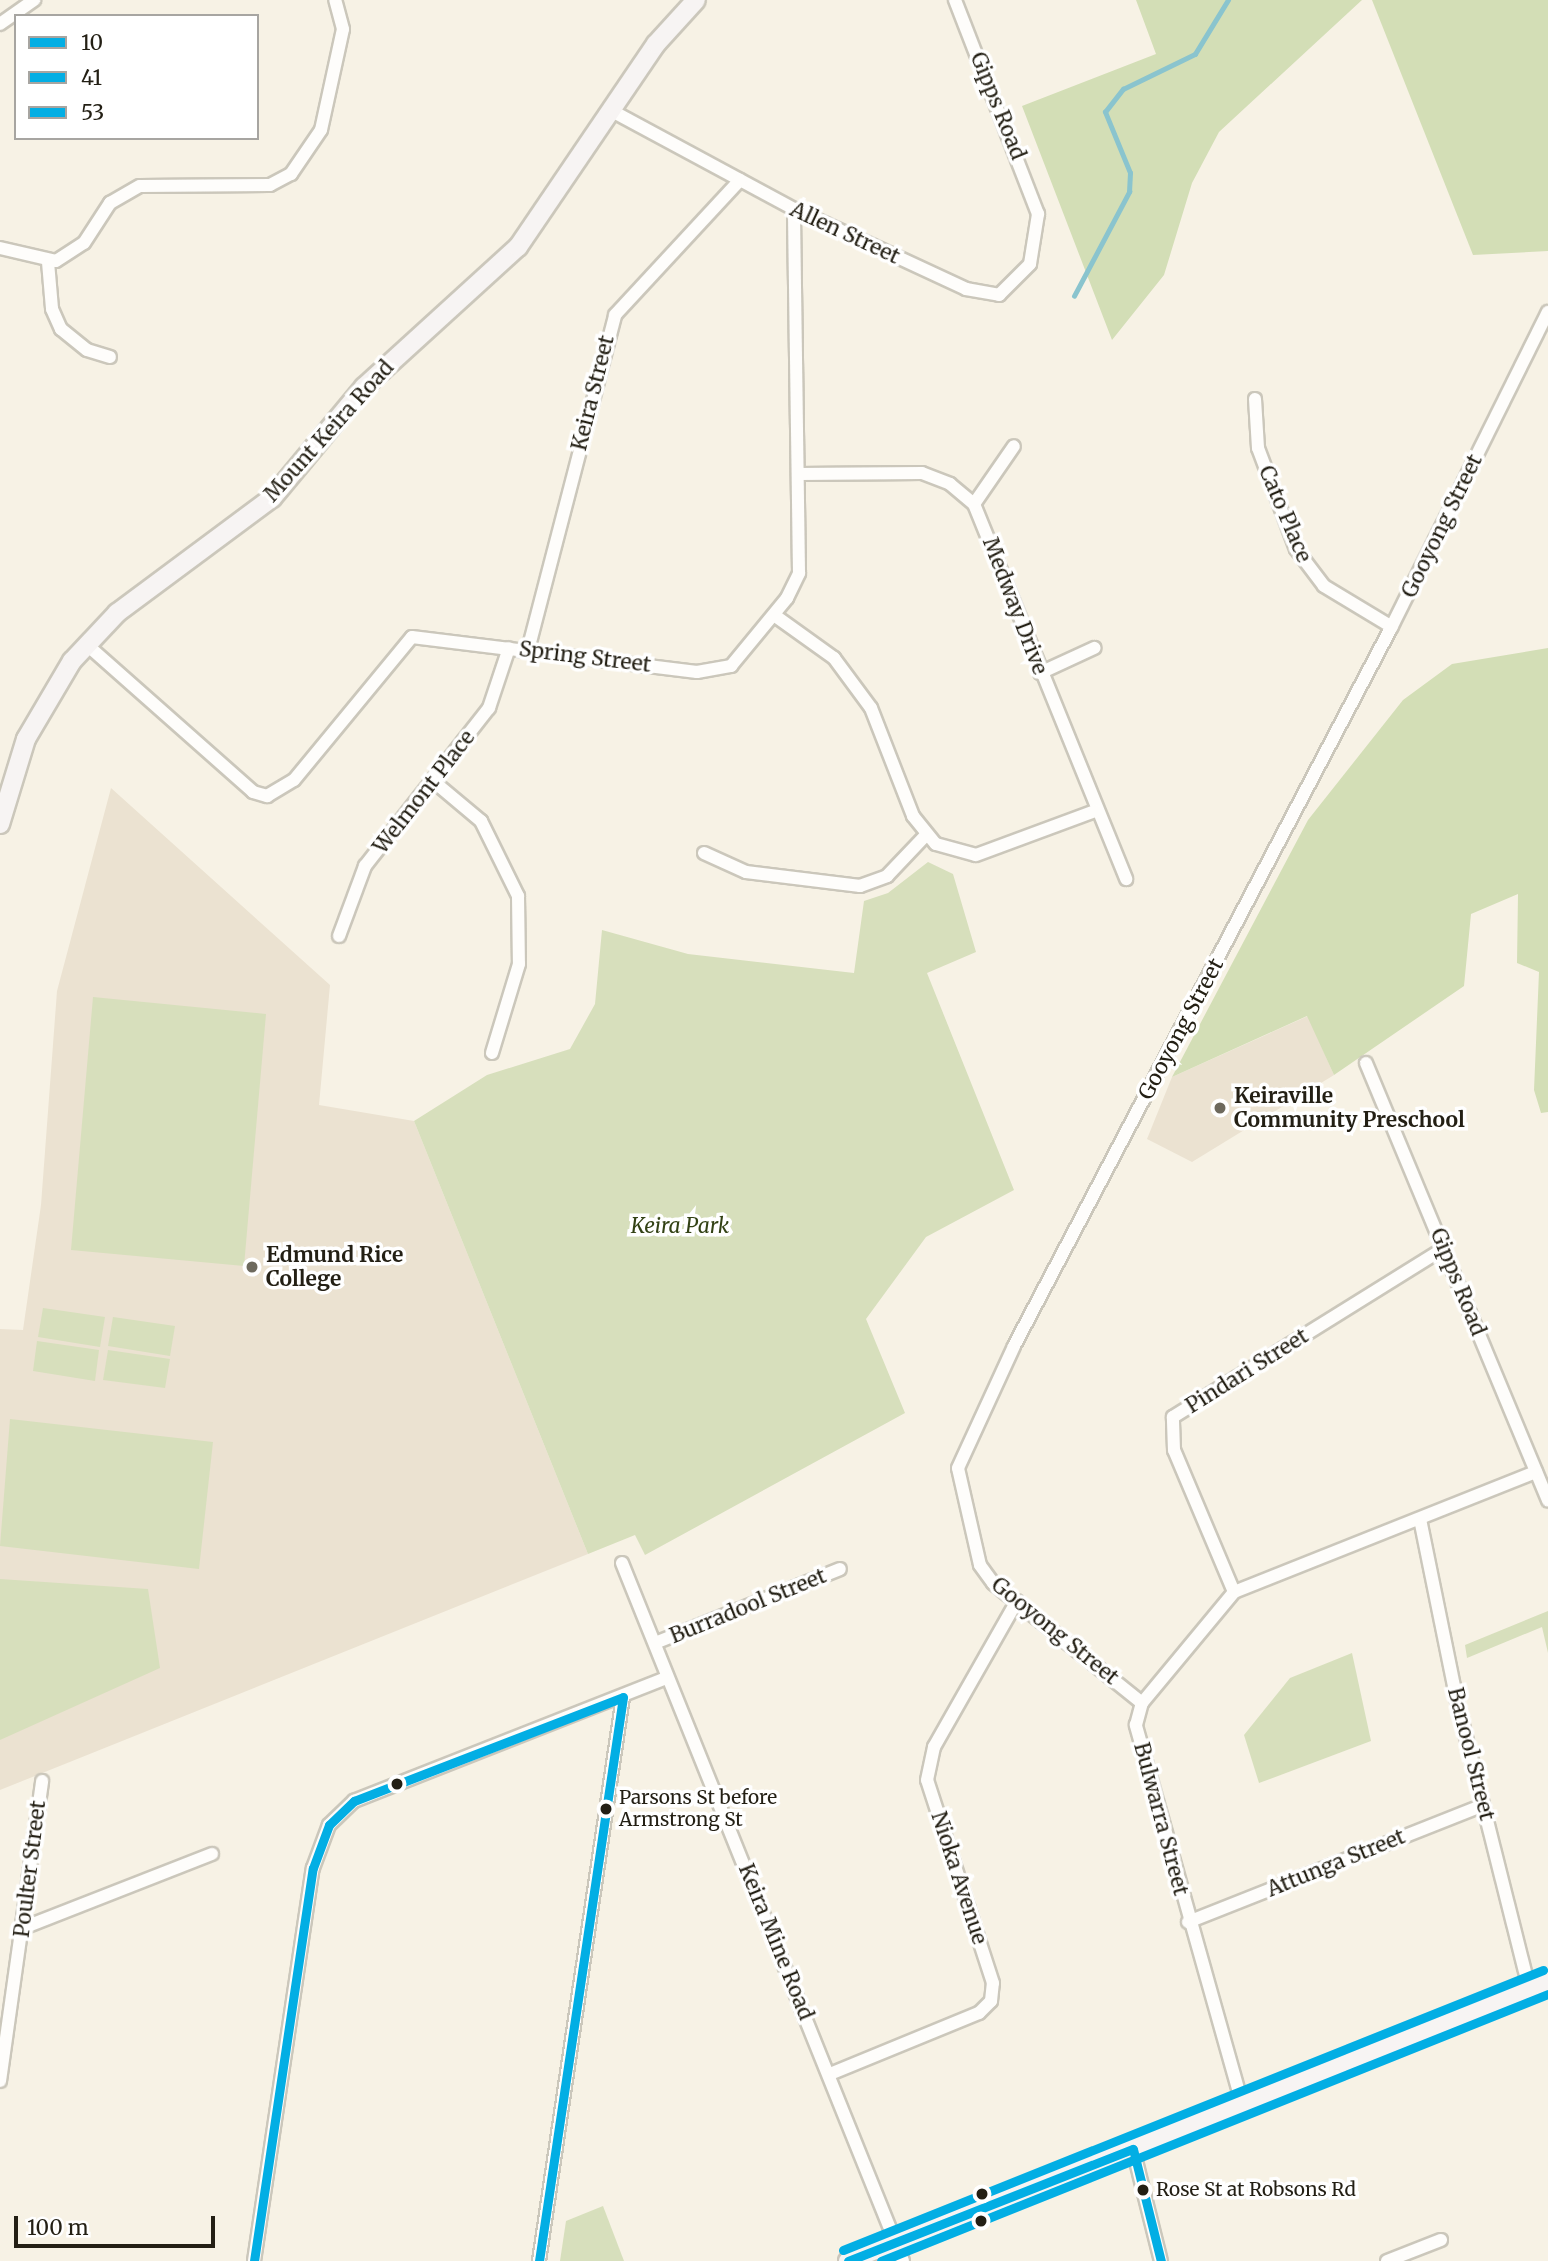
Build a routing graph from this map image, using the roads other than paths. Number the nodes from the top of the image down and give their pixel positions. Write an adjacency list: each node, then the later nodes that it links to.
1 (34, 0): 5 (street)
2 (335, 0): 11 (street)
3 (696, 0): 6 (main road, Mount Keira Road)
4 (955, 0): 9 (street, Gipps Road)
5 (14, 14)
6 (612, 111): 7 (street, Allen Street); 20 (main road, Mount Keira Road)
7 (740, 180): 8 (street, Allen Street); 23 (street, Keira Street)
8 (793, 209): 9 (street, Allen Street); 16 (street, Spring Street)
9 (1038, 214)
10 (0, 248): 11 (street)
11 (48, 262): 13 (street)
12 (1548, 312): 19 (street, Gooyong Street)
13 (110, 357)
14 (1255, 399): 19 (street, Cato Place)
15 (1014, 446): 17 (street)
16 (799, 474): 17 (street); 18 (street, Spring Street)
17 (974, 504): 24 (street, Medway Drive)
18 (774, 615): 23 (street, Spring Street); 28 (street)
19 (1392, 627): 41 (street, Gooyong Street)
20 (86, 644): 21 (street, Spring Street); 27 (main road, Mount Keira Road)
21 (509, 648): 23 (street, Spring Street); 25 (street, Welmont Place)
22 (1094, 648): 24 (street)
23 (528, 650)
24 (1040, 673): 26 (street, Medway Drive)
25 (432, 780): 31 (street, Welmont Place); 32 (street)
26 (1095, 811): 28 (street); 30 (street, Medway Drive)
27 (0, 824)
28 (926, 835): 29 (street)
29 (704, 853)
30 (1126, 879)
31 (339, 936)
32 (492, 1053)
33 (1366, 1063): 34 (street, Gipps Road)
34 (1444, 1248): 35 (street, Gipps Road); 40 (street, Pindari Street)
35 (1536, 1472): 36 (street, Gipps Road); 37 (street)
36 (1548, 1500)
37 (1420, 1519): 40 (street); 47 (street, Banool Street)
38 (622, 1563): 42 (street, Keira Mine Road)
39 (840, 1569): 42 (street, Burradool Street)
40 (1234, 1592): 45 (street)
41 (1017, 1601): 45 (street, Gooyong Street); 53 (street, Nioka Avenue)
42 (655, 1643): 43 (street, Keira Mine Road)
43 (667, 1678): 44 (street); 53 (street, Keira Mine Road)
44 (624, 1697): 59 (street); 60 (street)
45 (1142, 1703): 49 (street, Bulwarra Street)
46 (42, 1781): 50 (street, Poulter Street)
47 (1483, 1805): 49 (street, Attunga Street); 52 (street, Banool Street)
48 (212, 1854): 50 (street)
49 (1188, 1922): 55 (street, Bulwarra Street)
50 (23, 1928): 54 (street, Poulter Street)
51 (1548, 1981): 52 (main road)
52 (1529, 1988): 55 (main road)
53 (830, 2074): 58 (street, Keira Mine Road)
54 (0, 2081)
55 (1242, 2104): 56 (main road)
56 (1133, 2149): 58 (main road); 63 (street)
57 (1441, 2240): 64 (street)
58 (896, 2244): 61 (main road); 62 (street, Keira Mine Road)
59 (254, 2261)
60 (538, 2261)
61 (848, 2261)
62 (903, 2261)
63 (1161, 2261)
64 (1387, 2261)

